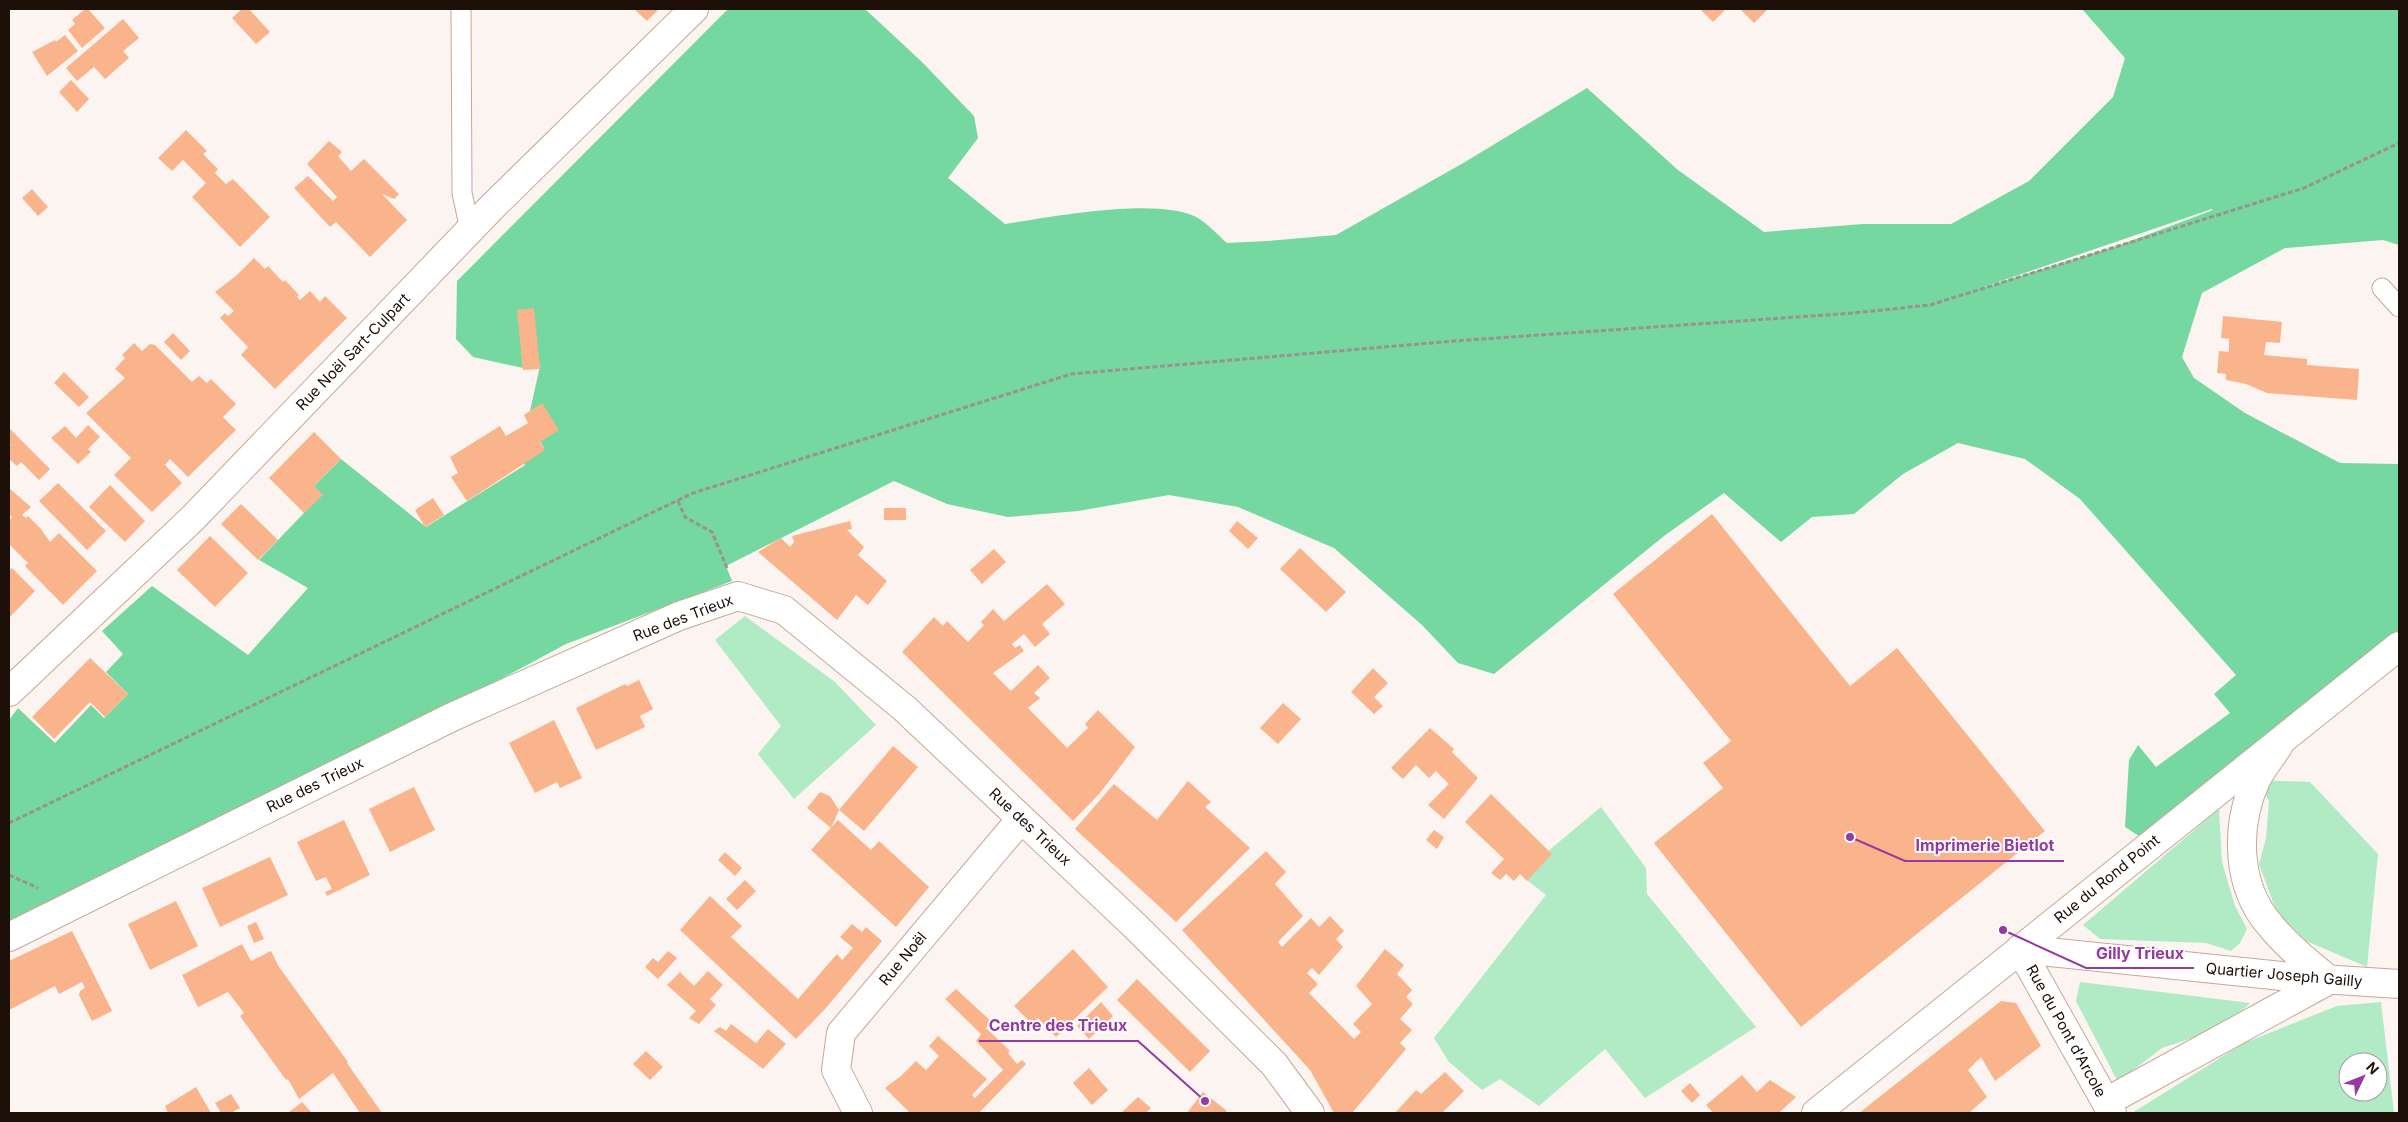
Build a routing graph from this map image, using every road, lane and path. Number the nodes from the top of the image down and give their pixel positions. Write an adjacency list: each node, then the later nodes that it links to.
1 (461, 9): 4 (lane)
2 (694, 9): 4 (street, Rue Noël Sart-Culpart)
3 (2399, 143): 7 (path)
4 (470, 230): 10 (street, Rue Noël Sart-Culpart)
5 (2382, 288): 6 (lane)
6 (2399, 307)
7 (678, 501): 8 (path); 13 (path)
8 (738, 596): 12 (street, Rue des Trieux); 16 (street, Rue des Trieux)
9 (2399, 646): 11 (street, Rue du Rond Point)
10 (9, 692)
11 (2284, 738): 17 (street, Rue du Rond Point); 18 (street)
12 (1021, 819): 21 (street, Rue Noël); 22 (street, Rue des Trieux)
13 (9, 823)
14 (9, 875): 15 (path)
15 (42, 889)
16 (9, 937)
17 (2020, 949): 18 (street, Quartier Joseph Gailly); 20 (street, Rue du Pont d'Arcole); 23 (street, Rue du Rond Point)
18 (2329, 980): 19 (street, Quartier Joseph Gailly); 20 (street)
19 (2399, 984)
20 (2109, 1108)
21 (858, 1113)
22 (1310, 1113)
23 (1816, 1113)

